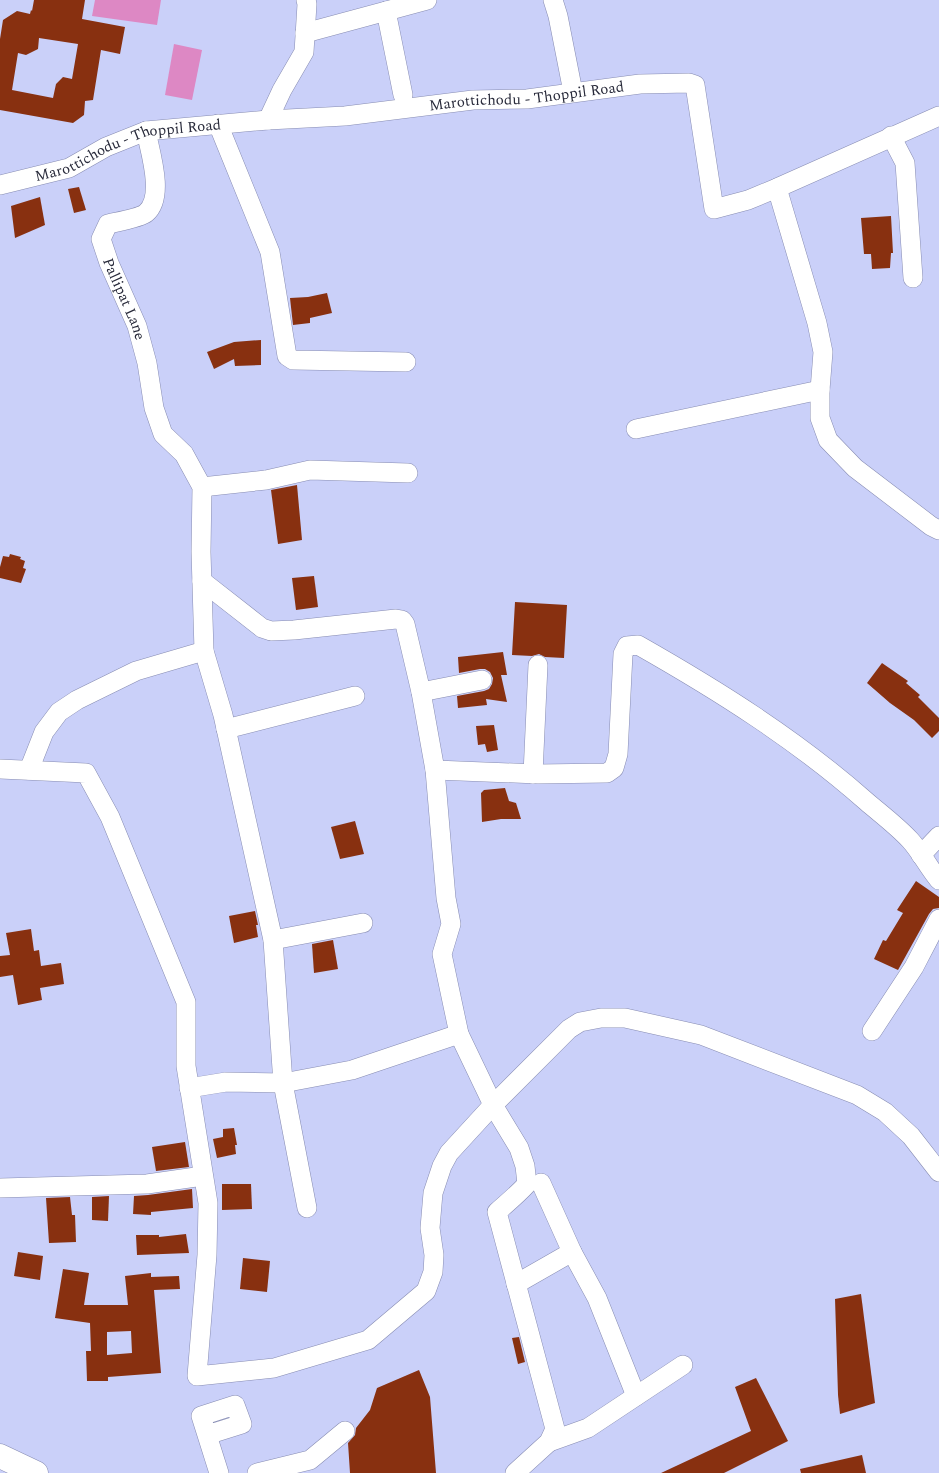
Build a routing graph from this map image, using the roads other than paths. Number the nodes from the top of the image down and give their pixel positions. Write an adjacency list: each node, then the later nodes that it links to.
1 (306, 0): 5 (street)
2 (427, 0): 4 (street)
3 (553, 0): 6 (street)
4 (386, 11): 5 (street); 7 (street)
5 (305, 33): 9 (street)
6 (573, 92): 9 (street, Marottichodu - Thoppil Road); 14 (street, Marottichodu - Thoppil Road)
7 (403, 95)
8 (939, 116): 12 (street, Marottichodu - Thoppil Road)
9 (268, 120): 10 (street, Marottichodu - Thoppil Road)
10 (218, 124): 11 (street, Marottichodu - Thoppil Road); 16 (street)
11 (146, 131): 13 (street, Marottichodu - Thoppil Road); 20 (street, Pallipat Lane)
12 (891, 136): 14 (street, Marottichodu - Thoppil Road); 15 (street)
13 (0, 185)
14 (777, 188): 17 (street)
15 (914, 278)
16 (406, 362)
17 (820, 390): 18 (street); 21 (street)
18 (636, 429)
19 (408, 473): 20 (street)
20 (202, 487): 22 (street)
21 (939, 530)
22 (202, 581): 23 (street); 26 (street)
23 (204, 650): 28 (street); 30 (street)
24 (538, 665): 32 (street)
25 (482, 680): 26 (street)
26 (421, 692): 31 (street)
27 (355, 696): 28 (street)
28 (226, 728): 38 (street)
29 (0, 769): 30 (street)
30 (29, 770): 42 (street)
31 (435, 770): 32 (street); 40 (street)
32 (533, 774): 34 (street)
33 (939, 836): 34 (street)
34 (921, 855): 35 (street)
35 (939, 880)
36 (939, 919): 39 (street)
37 (363, 924): 38 (street)
38 (273, 940): 41 (street)
39 (872, 1032)
40 (459, 1034): 41 (street); 43 (street)
41 (283, 1083): 42 (street); 48 (street)
42 (190, 1088): 45 (street)
43 (492, 1105): 44 (street); 45 (street); 50 (street)
44 (939, 1172)
45 (204, 1176): 47 (street)
46 (541, 1183): 49 (street)
47 (0, 1188)
48 (308, 1208)
49 (572, 1252): 50 (street); 52 (street)
50 (516, 1284): 55 (street)
51 (683, 1365): 52 (street)
52 (636, 1396): 55 (street)
53 (346, 1430): 59 (street)
54 (206, 1435): 58 (street)
55 (549, 1442): 60 (street)
56 (0, 1456): 57 (main road)
57 (36, 1473)
58 (218, 1473)
59 (257, 1473)
60 (515, 1473)

